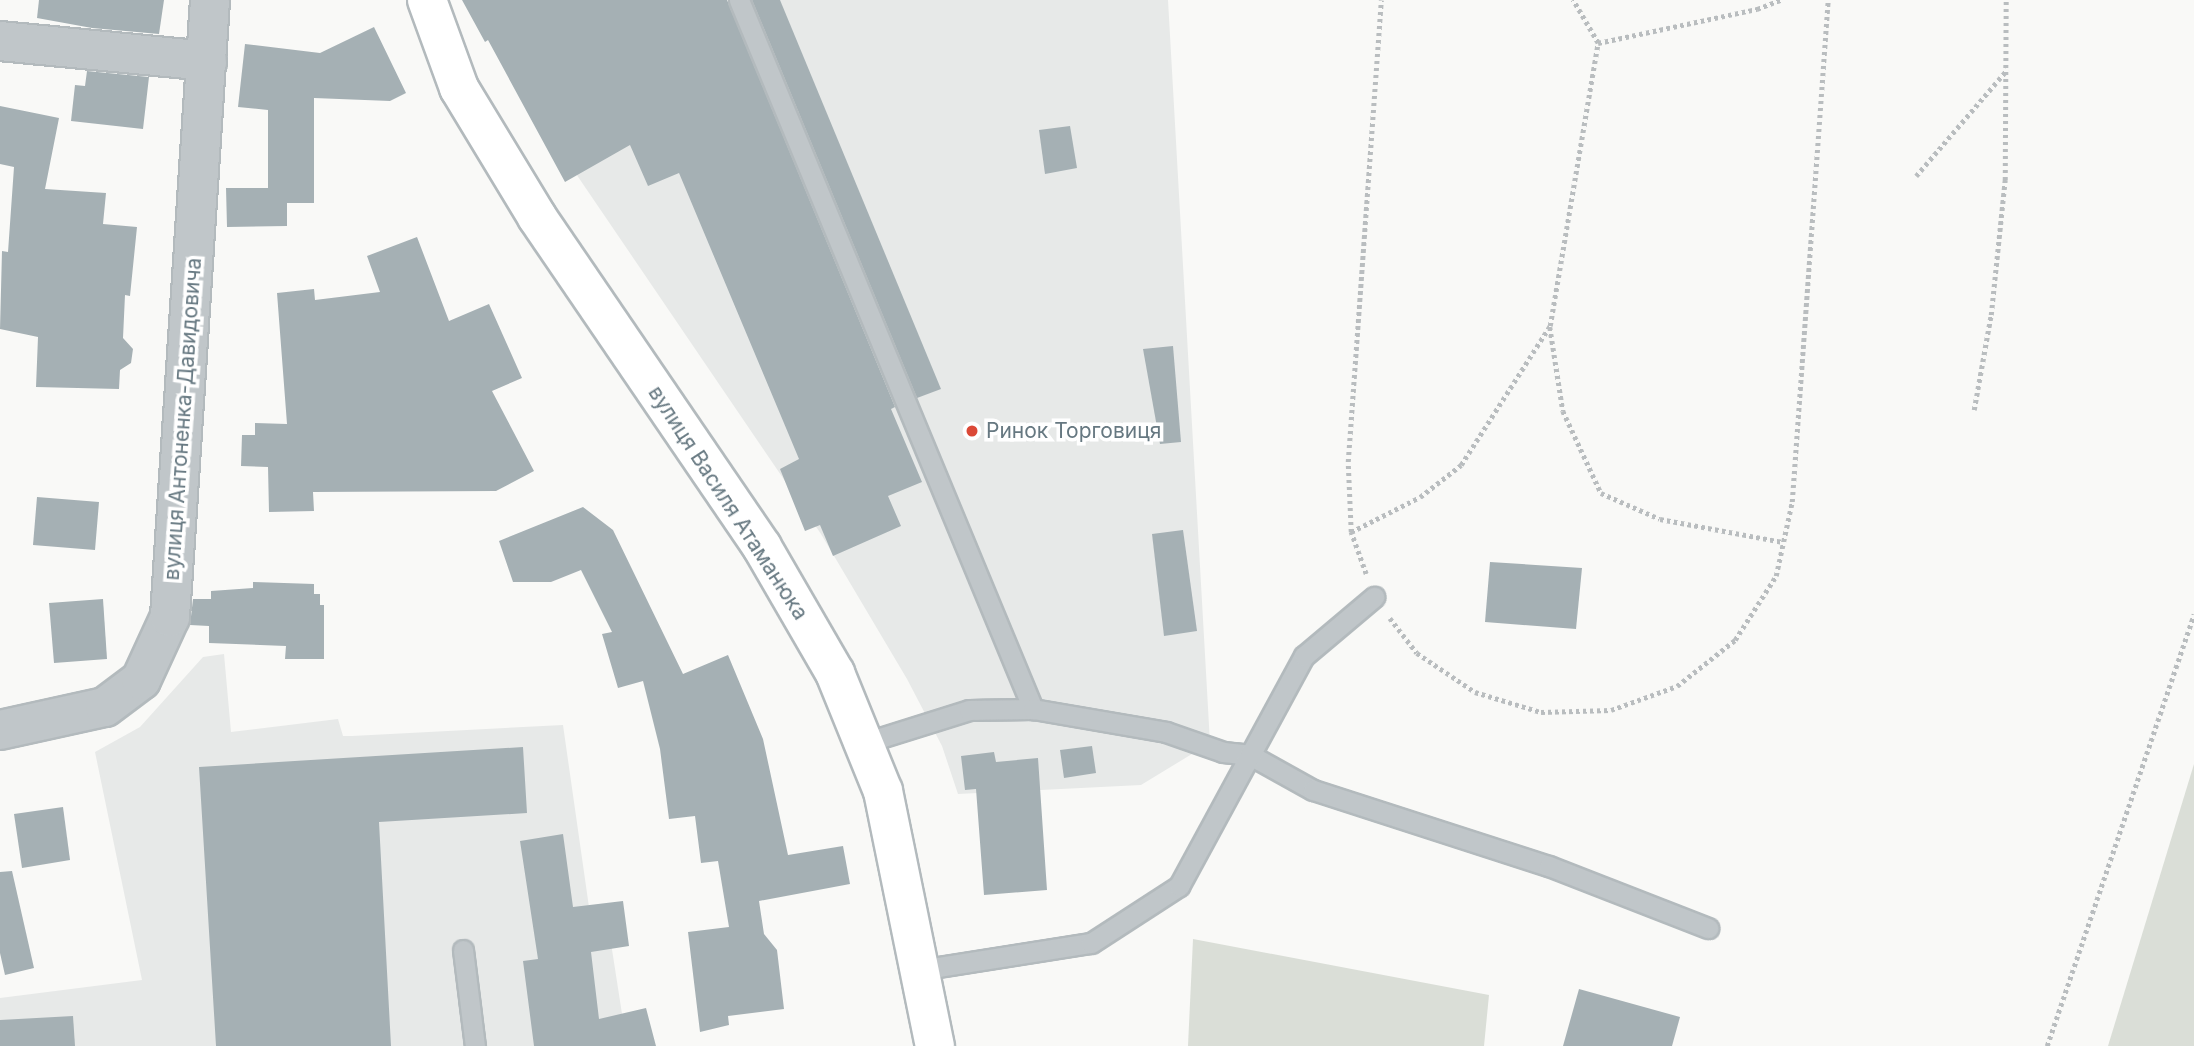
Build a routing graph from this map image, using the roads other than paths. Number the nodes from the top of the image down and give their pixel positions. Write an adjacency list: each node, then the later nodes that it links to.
1 (210, 0): 5 (street, вулиця Антоненка-Давидовича)
2 (427, 0): 9 (street, вулиця Василя Атаманюка)
3 (739, 0): 7 (lane)
4 (0, 41): 5 (street)
5 (207, 61): 8 (street, вулиця Антоненка-Давидовича)
6 (1374, 597): 10 (lane)
7 (1033, 709): 9 (lane); 10 (lane)
8 (0, 730)
9 (864, 743): 13 (street, вулиця Василя Атаманюка)
10 (1250, 755): 11 (lane); 13 (lane)
11 (1708, 928)
12 (463, 950): 14 (lane)
13 (919, 970): 15 (street, вулиця Василя Атаманюка)
14 (475, 1046)
15 (935, 1046)

